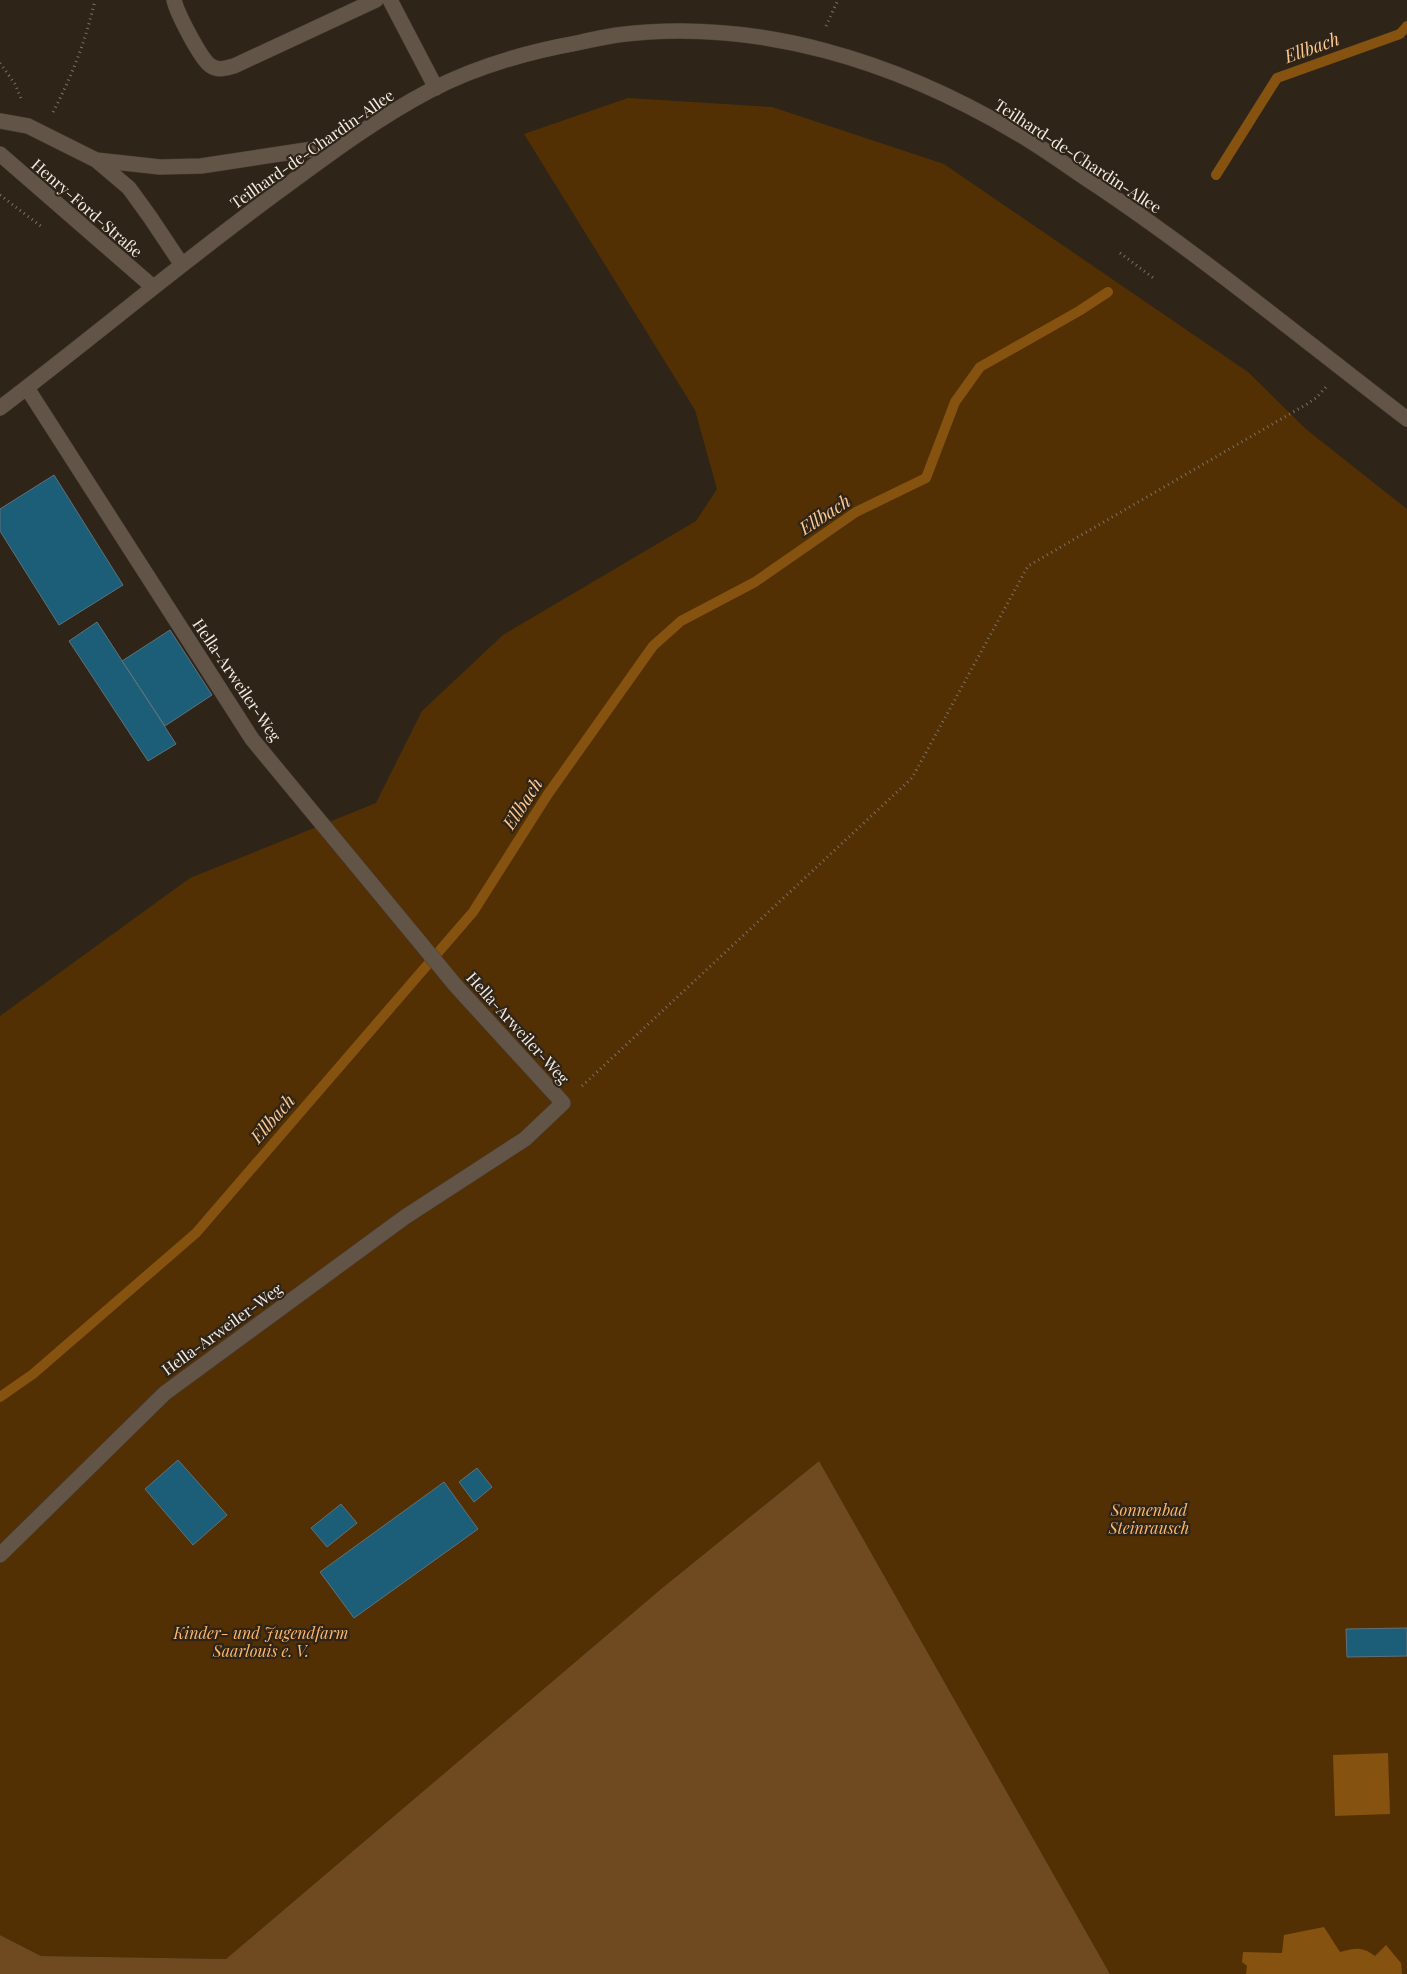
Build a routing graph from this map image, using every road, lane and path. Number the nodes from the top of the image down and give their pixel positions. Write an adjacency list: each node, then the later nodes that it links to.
1 (95, 0): 9 (path)
2 (174, 0): 3 (street)
3 (376, 0)
4 (390, 0): 6 (street)
5 (0, 63): 8 (path)
6 (436, 88): 10 (street, Teilhard-de-Chardin-Allee); 17 (street, Teilhard-de-Chardin-Allee)
7 (0, 121): 8 (street, Henry-Ford-Straße)
8 (28, 126): 9 (street, Henry-Ford-Straße)
9 (42, 132): 12 (street, Henry-Ford-Straße)
10 (343, 144): 12 (street); 14 (street, Teilhard-de-Chardin-Allee)
11 (0, 154): 16 (street, Henry-Ford-Straße)
12 (96, 160): 14 (street, Henry-Ford-Straße)
13 (1120, 253): 15 (path)
14 (182, 265): 16 (street, Teilhard-de-Chardin-Allee)
15 (1156, 280)
16 (153, 287): 18 (street, Teilhard-de-Chardin-Allee)
17 (1341, 369): 20 (street, Teilhard-de-Chardin-Allee); 21 (path)
18 (26, 388): 19 (street, Teilhard-de-Chardin-Allee); 21 (street, Hella-Arweiler-Weg)
19 (0, 408)
20 (1407, 419)
21 (563, 1103): 22 (street, Hella-Arweiler-Weg)
22 (0, 1555)

